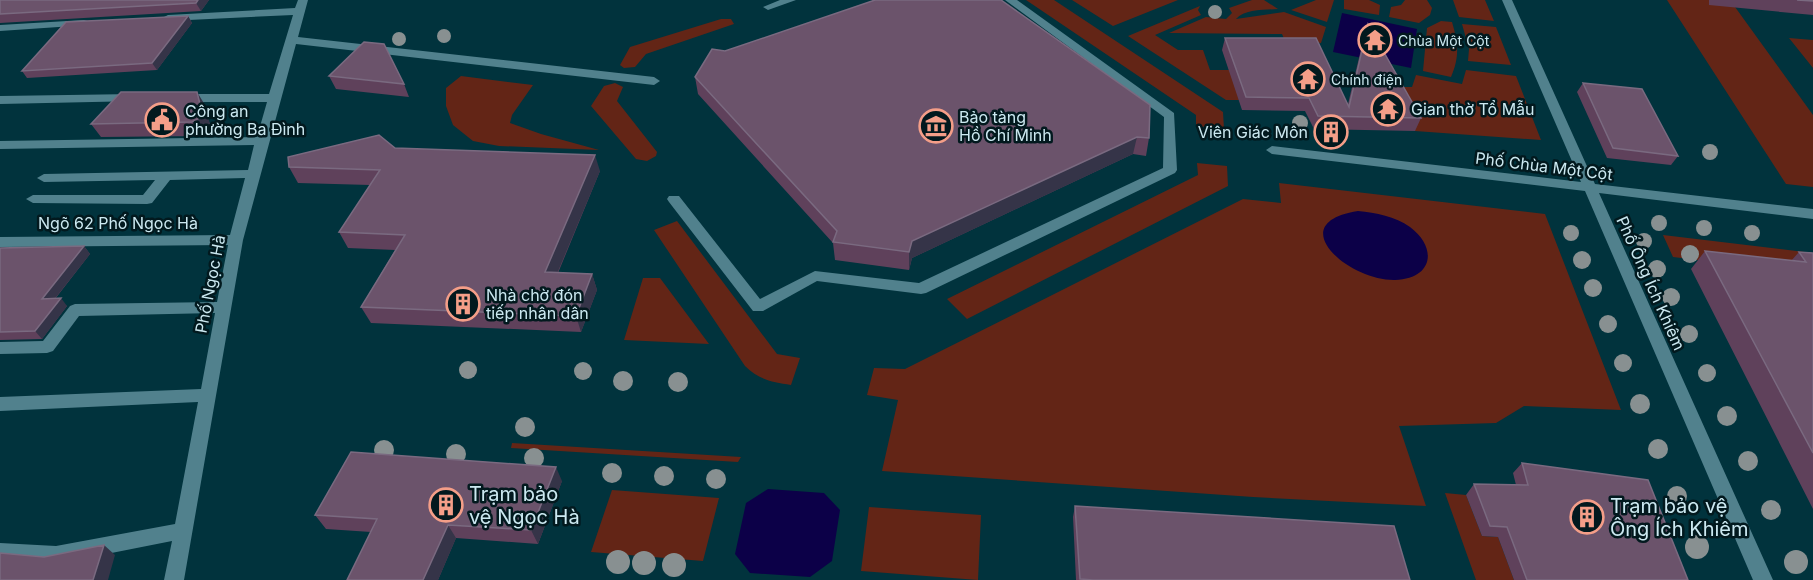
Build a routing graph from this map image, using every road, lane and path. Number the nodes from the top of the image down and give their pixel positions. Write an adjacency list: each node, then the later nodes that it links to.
1 (791, 0): 5 (street)
2 (1010, 0): 23 (street)
3 (1507, 0): 21 (street, Phố Ông Ích Khiêm)
4 (301, 5): 6 (street); 9 (street, Phố Ngọc Hà)
5 (768, 7)
6 (155, 19)
7 (96, 22): 8 (street)
8 (0, 28)
9 (290, 40): 10 (street); 13 (street, Phố Ngọc Hà)
10 (654, 81)
11 (143, 98): 14 (street)
12 (167, 98): 13 (street)
13 (274, 98): 15 (street, Phố Ngọc Hà)
14 (0, 100)
15 (262, 141): 16 (street); 19 (street, Phố Ngọc Hà)
16 (0, 145)
17 (1272, 150): 21 (street, Phố Chùa Một Cột)
18 (167, 174): 19 (street); 20 (street); 22 (street)
19 (255, 174): 25 (street, Phố Ngọc Hà)
20 (44, 178)
21 (1589, 188): 24 (street, Phố Chùa Một Cột); 34 (street, Phố Ông Ích Khiêm)
22 (33, 199)
23 (674, 199)
24 (1813, 214)
25 (236, 240): 26 (street, Ngõ 62 Phố Ngọc Hà); 27 (street, Phố Ngọc Hà)
26 (0, 242)
27 (224, 307): 28 (street); 29 (street, Phố Ngọc Hà)
28 (0, 348)
29 (207, 395): 30 (street); 31 (street, Phố Ngọc Hà)
30 (0, 404)
31 (182, 531): 32 (street); 33 (street, Phố Ngọc Hà)
32 (0, 551)
33 (174, 580)
34 (1763, 580)

